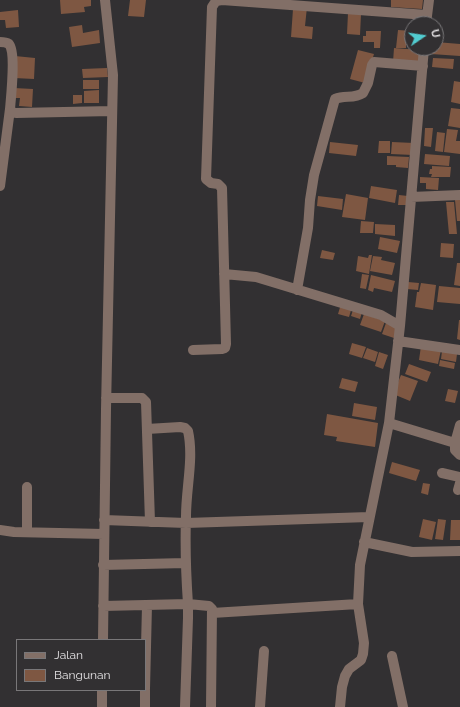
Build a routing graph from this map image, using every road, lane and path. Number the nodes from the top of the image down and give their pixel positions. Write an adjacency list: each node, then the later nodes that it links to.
1 (105, 0): 10 (street)
2 (225, 0): 5 (street); 14 (street)
3 (429, 0): 4 (street)
4 (427, 16)
5 (404, 17)
6 (0, 42): 9 (street)
7 (424, 56): 8 (street)
8 (423, 66): 13 (street); 15 (street)
9 (10, 109): 10 (street); 11 (street)
10 (112, 111): 20 (street)
11 (0, 186)
12 (460, 194): 13 (street)
13 (411, 197): 16 (street)
14 (224, 274): 15 (street); 18 (street)
15 (296, 290): 16 (street)
16 (400, 326): 17 (street)
17 (398, 341): 19 (street); 21 (street)
18 (194, 350)
19 (460, 350)
20 (106, 398): 23 (street); 30 (street)
21 (390, 423): 24 (street); 29 (street)
22 (460, 425): 24 (street)
23 (147, 429): 31 (street); 32 (street)
24 (455, 443): 25 (street)
25 (460, 455)
26 (442, 473): 27 (street)
27 (460, 477)
28 (27, 486): 34 (street)
29 (369, 517): 32 (street); 36 (street)
30 (104, 520): 31 (street); 35 (street)
31 (150, 522): 32 (street)
32 (186, 523): 38 (street)
33 (0, 530): 34 (street)
34 (26, 532): 35 (street)
35 (104, 534): 39 (street)
36 (364, 542): 37 (street); 42 (street)
37 (460, 551)
38 (185, 563): 39 (street); 41 (street)
39 (103, 565): 43 (street)
40 (146, 604): 41 (street); 43 (street); 46 (street)
41 (188, 604): 44 (street); 53 (street)
42 (358, 604): 44 (street); 56 (street)
43 (103, 606): 45 (street)
44 (212, 613): 54 (street)
45 (103, 639)
46 (146, 639)
47 (264, 651): 55 (street)
48 (392, 656): 57 (street)
49 (102, 691): 51 (street)
50 (145, 691): 52 (street)
51 (102, 707)
52 (145, 707)
53 (185, 707)
54 (211, 707)
55 (260, 707)
56 (340, 707)
57 (403, 707)

